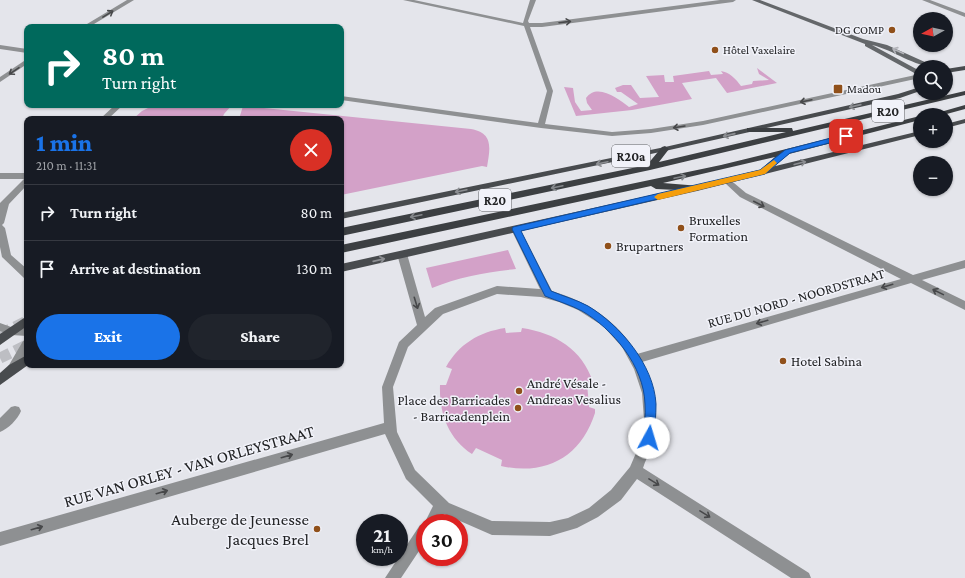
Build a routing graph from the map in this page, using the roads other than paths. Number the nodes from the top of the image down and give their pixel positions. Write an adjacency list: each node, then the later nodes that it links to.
1 (131, 0): 12 (street, one-way to 1)
2 (406, 0): 10 (street)
3 (444, 0): 10 (street)
4 (533, 0): 13 (street)
5 (733, 0): 13 (street, one-way to 5)
6 (755, 0): 14 (main road)
7 (925, 0): 9 (street)
8 (946, 0): 9 (street)
9 (938, 5): 11 (street)
10 (444, 8): 13 (street)
11 (965, 15)
12 (90, 24)
13 (526, 25): 34 (street)
14 (861, 40): 17 (main road, one-way to 14); 21 (main road)
15 (0, 47): 16 (street)
16 (24, 51)
17 (917, 60)
18 (24, 63): 23 (street, one-way to 23)
19 (965, 68): 20 (main road)
20 (953, 70)
21 (913, 71)
22 (913, 77): 34 (street, one-way to 34)
23 (0, 80)
24 (913, 91): 36 (main road, R20a, one-way to 36)
25 (965, 93): 35 (highway, R20)
26 (344, 98): 34 (street)
27 (965, 107): 29 (highway)
28 (116, 108): 30 (street)
29 (953, 110)
30 (107, 116)
31 (913, 120): 39 (highway, R20)
32 (965, 121): 33 (main road)
33 (953, 124)
34 (541, 126)
35 (811, 129): 36 (highway); 40 (highway, R20)
36 (750, 130): 38 (main road, R20a, one-way to 38)
37 (913, 135): 41 (main road, one-way to 37)
38 (665, 149): 40 (highway); 49 (main road, R20a, one-way to 49)
39 (787, 151): 41 (highway); 46 (highway, R20, one-way to 39)
40 (650, 167): 52 (highway, R20, one-way to 52)
41 (763, 172): 44 (main road)
42 (0, 176): 43 (street)
43 (24, 176)
44 (728, 181): 47 (main road); 59 (street, one-way to 59)
45 (24, 183): 48 (street)
46 (642, 185): 47 (highway); 54 (highway, R20)
47 (696, 188): 51 (main road)
48 (3, 205): 50 (street)
49 (344, 215)
50 (0, 223)
51 (516, 229): 55 (main road); 60 (street)
52 (344, 231)
53 (0, 235): 58 (street)
54 (344, 248)
55 (402, 254): 57 (main road, one-way to 55); 63 (street, one-way to 63)
56 (965, 264): 59 (street, RUE DU NORD - NOORDSTRAAT)
57 (344, 267)
58 (24, 272)
59 (911, 279): 61 (street, one-way to 59); 69 (street, RUE DU NORD - NOORDSTRAAT, one-way to 69)
60 (548, 294): 63 (street); 69 (street)
61 (965, 306)
62 (24, 322): 65 (main road)
63 (422, 324): 75 (street)
64 (0, 327): 65 (street)
65 (11, 331): 66 (street); 67 (main road)
66 (24, 332)
67 (0, 340)
68 (24, 349): 71 (street)
69 (636, 359): 76 (street)
70 (24, 362): 71 (main road)
71 (13, 368): 72 (main road)
72 (0, 380)
73 (15, 411): 74 (street)
74 (0, 426)
75 (388, 427): 77 (street); 79 (street, RUE VAN ORLEY - VAN ORLEYSTRAAT, one-way to 75)
76 (636, 471): 77 (street); 82 (street, one-way to 82)
77 (442, 506): 78 (street)
78 (436, 514)
79 (0, 539)
80 (416, 543): 81 (street)
81 (392, 578)
82 (804, 578)

